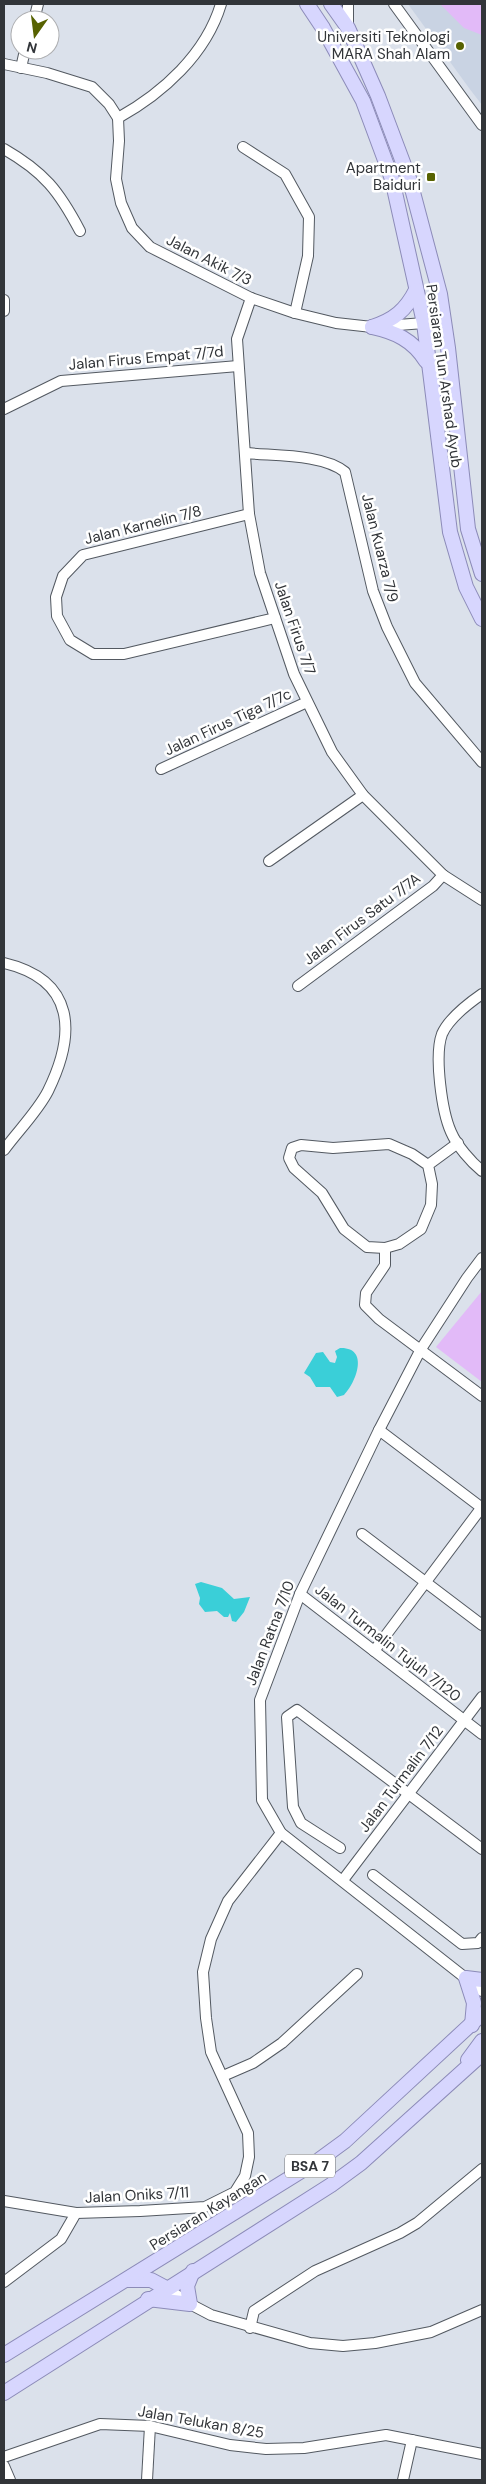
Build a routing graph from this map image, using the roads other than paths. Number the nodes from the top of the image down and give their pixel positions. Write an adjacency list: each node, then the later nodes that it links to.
1 (221, 4): 10 (street)
2 (307, 4): 16 (main road, Persiaran Tun Arshad Ayub)
3 (331, 4): 6 (main road, Persiaran Tun Arshad Ayub)
4 (348, 4): 6 (street)
5 (394, 4): 11 (street)
6 (348, 28): 15 (main road, Persiaran Tun Arshad Ayub)
7 (23, 60): 9 (street)
8 (4, 64): 9 (street)
9 (21, 68): 10 (street)
10 (118, 118): 17 (street, Jalan Akik 7/3)
11 (482, 125)
12 (243, 147): 20 (street)
13 (4, 149): 14 (street)
14 (80, 232)
15 (436, 278): 21 (street); 28 (main road, Persiaran Tun Arshad Ayub)
16 (416, 290): 21 (main road, Persiaran Tun Arshad Ayub); 22 (main road)
17 (251, 298): 20 (street, Jalan Akik 7/3); 24 (street, Jalan Firus 7/7)
18 (4, 300): 19 (street)
19 (4, 311)
20 (295, 313): 22 (street, Jalan Akik 7/3)
21 (424, 323): 22 (street, Jalan Akik 7/3); 23 (main road, Persiaran Tun Arshad Ayub)
22 (372, 327): 23 (main road)
23 (428, 364): 30 (main road, Persiaran Tun Arshad Ayub)
24 (238, 366): 25 (street, Jalan Firus Empat 7/7d); 26 (street, Jalan Firus 7/7)
25 (4, 409)
26 (246, 453): 27 (street, Jalan Firus 7/7); 32 (street, Jalan Kuarza 7/9)
27 (249, 514): 29 (street, Jalan Firus 7/7); 29 (street, Jalan Karnelin 7/8)
28 (482, 574)
29 (275, 618): 31 (street, Jalan Firus 7/7)
30 (482, 619)
31 (307, 702): 33 (street, Jalan Firus Tiga 7/7c); 34 (street, Jalan Firus 7/7)
32 (482, 762)
33 (161, 769)
34 (363, 795): 35 (street); 36 (street, Jalan Firus 7/7)
35 (269, 861)
36 (443, 875): 37 (street, Jalan Firus 7/7); 39 (street, Jalan Firus Satu 7/7A)
37 (482, 900)
38 (4, 963): 42 (street)
39 (298, 986)
40 (482, 994): 41 (street)
41 (458, 1143): 43 (street); 44 (street)
42 (4, 1150)
43 (428, 1165): 45 (street); 45 (street)
44 (482, 1171)
45 (384, 1248): 47 (street)
46 (482, 1258): 47 (street, Jalan Ratna 7/10)
47 (421, 1349): 48 (street); 49 (street, Jalan Ratna 7/10)
48 (482, 1396)
49 (379, 1430): 50 (street); 53 (street, Jalan Ratna 7/10)
50 (482, 1507): 52 (street)
51 (362, 1534): 52 (street)
52 (426, 1582): 54 (street); 55 (street)
53 (300, 1594): 55 (street, Jalan Turmalin Tujuh 7/120); 60 (street, Jalan Ratna 7/10)
54 (482, 1626)
55 (374, 1651): 57 (street, Jalan Turmalin Tujuh 7/120)
56 (482, 1697): 57 (street, Jalan Turmalin 7/12)
57 (464, 1721): 58 (street, Jalan Turmalin Tujuh 7/120); 59 (street, Jalan Turmalin 7/12)
58 (482, 1734)
59 (408, 1794): 61 (street); 62 (street); 64 (street, Jalan Turmalin 7/12)
60 (281, 1833): 64 (street, Jalan Ratna 7/10); 74 (street, Jalan Oniks 7/11)
61 (340, 1848)
62 (482, 1849)
63 (373, 1875): 65 (street)
64 (343, 1880): 67 (street, Jalan Ratna 7/10)
65 (482, 1938)
66 (357, 1974): 74 (street)
67 (466, 1978): 68 (main road); 69 (street, Jalan Ratna 7/10); 71 (main road)
68 (482, 1980)
69 (482, 1991)
70 (482, 2014): 71 (main road, Persiaran Kayangan / BSA 7)
71 (472, 2025): 80 (main road, Persiaran Kayangan / BSA 7)
72 (482, 2041): 75 (main road)
73 (482, 2054): 75 (main road, BSA 7)
74 (223, 2076): 78 (street, Jalan Oniks 7/11)
75 (454, 2079): 79 (main road, BSA 7)
76 (482, 2169): 86 (street)
77 (4, 2201): 78 (street, Jalan Oniks 7/11)
78 (76, 2213): 81 (street)
79 (193, 2271): 82 (main road, BSA 7); 84 (main road)
80 (128, 2280): 82 (main road); 87 (main road, Persiaran Kayangan / BSA 7)
81 (4, 2282)
82 (166, 2288): 83 (main road, BSA 7); 84 (street)
83 (148, 2299): 84 (main road); 88 (main road, BSA 7)
84 (190, 2304): 86 (street)
85 (482, 2310): 86 (street)
86 (250, 2328)
87 (4, 2355)
88 (4, 2392)
89 (150, 2426): 90 (street, Jalan Telukan 8/25); 92 (street, Jalan Telukan 8/25); 95 (street)
90 (412, 2440): 91 (street, Jalan Telukan 8/25); 96 (street)
91 (482, 2454)
92 (4, 2457)
93 (4, 2466): 94 (street)
94 (10, 2480)
95 (147, 2480)
96 (403, 2480)

